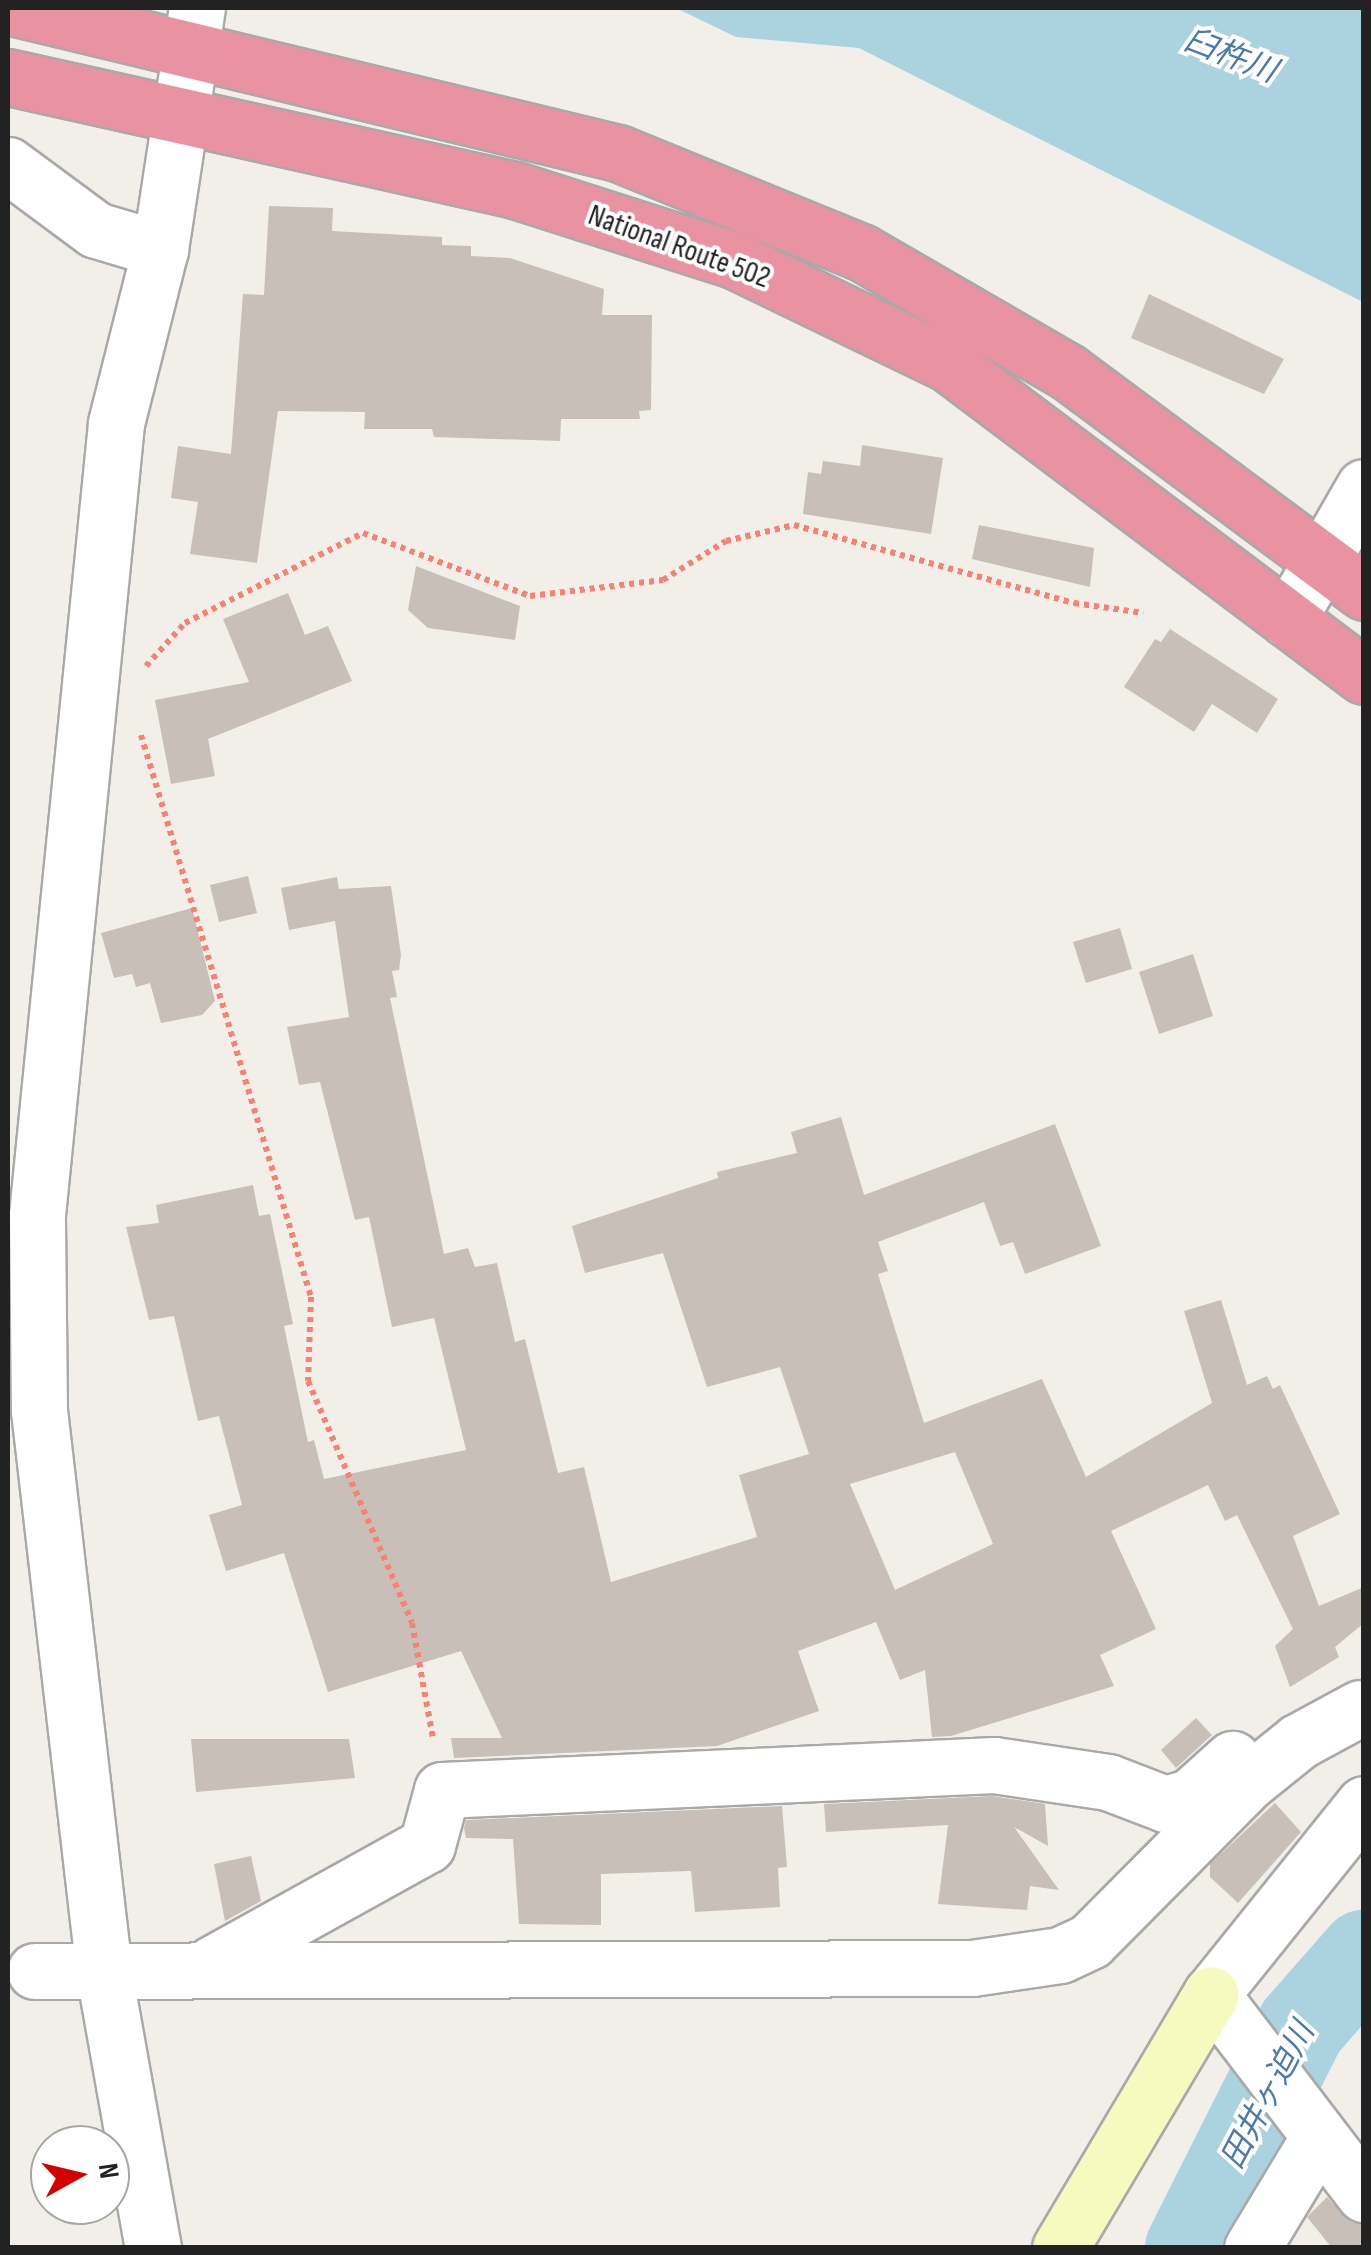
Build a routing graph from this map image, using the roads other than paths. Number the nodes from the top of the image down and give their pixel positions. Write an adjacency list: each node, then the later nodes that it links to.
1 (16, 8): 2 (highway, National Route 502)
2 (194, 27): 4 (street); 8 (highway, National Route 502)
3 (8, 77): 4 (highway, National Route 502)
4 (181, 114): 6 (street); 9 (highway, National Route 502)
5 (8, 165): 6 (street)
6 (160, 249): 15 (street)
7 (1364, 487): 8 (street)
8 (1345, 577): 9 (street)
9 (1288, 619): 10 (highway, National Route 502)
10 (1364, 676)
11 (1362, 1708): 13 (street); 13 (street)
12 (1364, 1804): 16 (street)
13 (206, 1968): 15 (street)
14 (35, 1971): 15 (street)
15 (104, 1972): 19 (street)
16 (1221, 2008): 17 (street); 20 (street)
17 (1310, 2125): 18 (street); 21 (street)
18 (1364, 2194)
19 (153, 2248)
20 (1060, 2248)
21 (1252, 2248)

